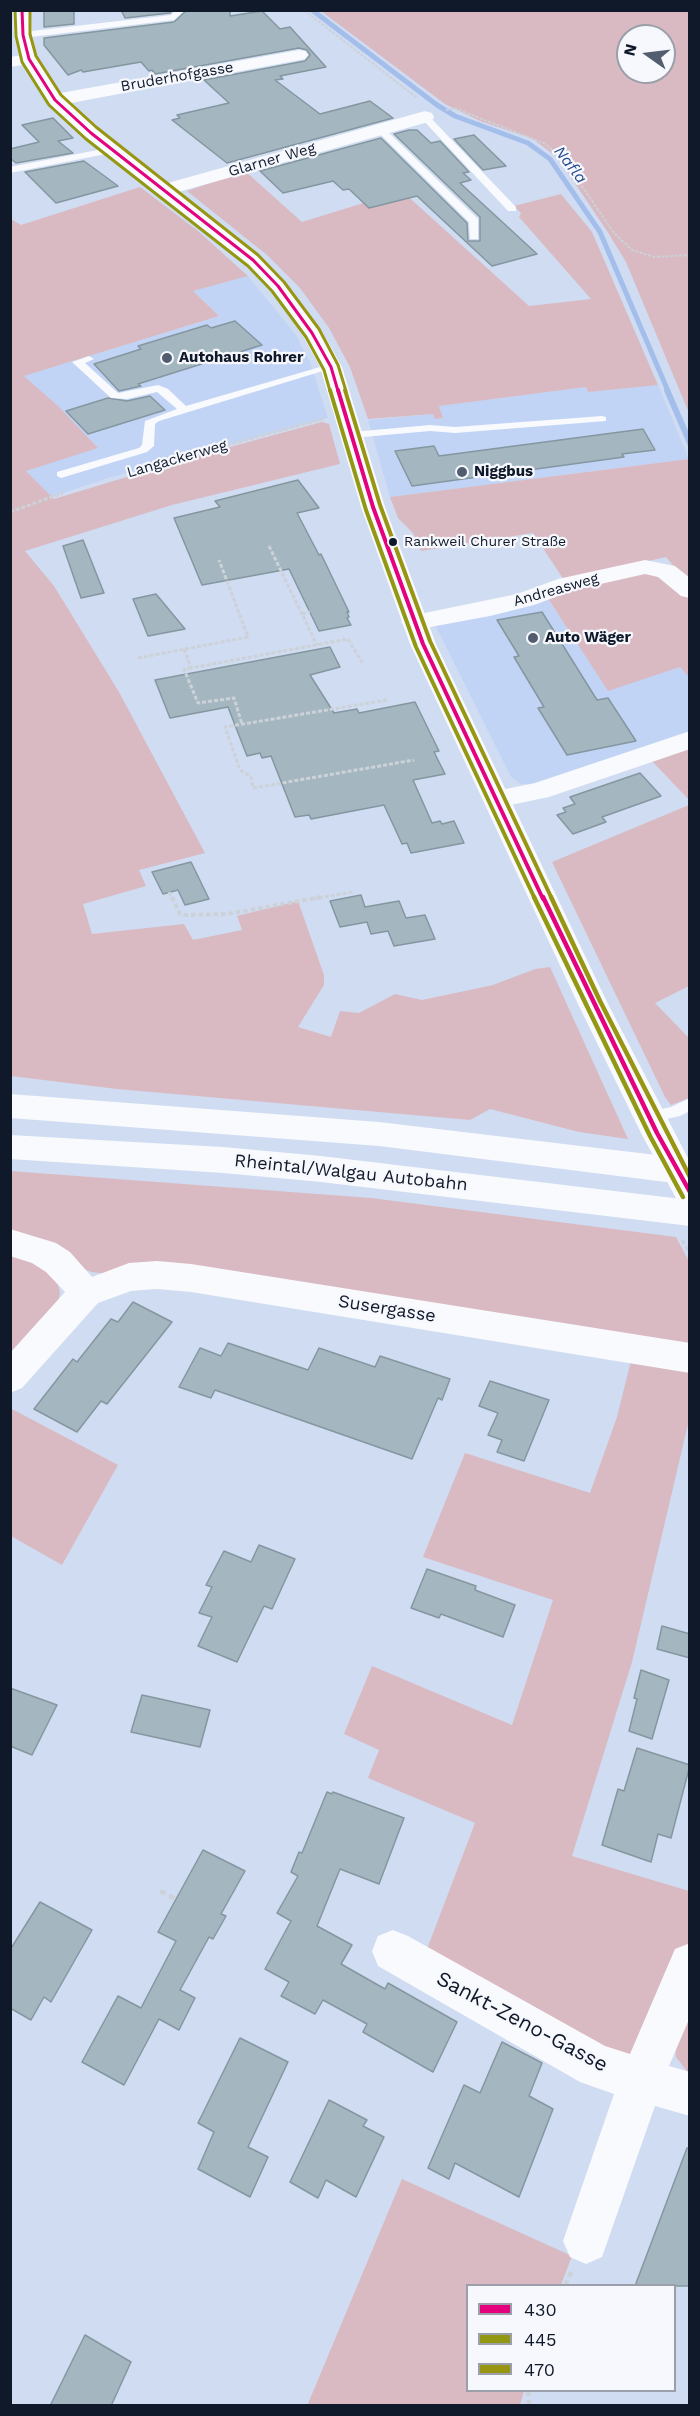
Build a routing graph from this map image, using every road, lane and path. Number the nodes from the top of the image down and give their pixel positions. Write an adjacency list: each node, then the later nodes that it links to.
1 (22, 10): 4 (main road)
2 (180, 10): 4 (lane)
3 (304, 10): 8 (path)
4 (23, 35): 6 (main road)
5 (299, 55): 9 (main road, Bruderhofgasse)
6 (29, 59): 7 (main road); 9 (main road)
7 (10, 62)
8 (418, 99)
9 (55, 100): 13 (main road)
10 (451, 109): 18 (path)
11 (425, 117): 12 (main road, Glarner Weg); 16 (lane, Glarner Weg)
12 (380, 129): 15 (main road, Glarner Weg); 17 (lane)
13 (113, 150): 14 (lane); 15 (main road)
14 (10, 170)
15 (164, 190): 20 (main road)
16 (512, 209)
17 (474, 237)
18 (690, 255)
19 (89, 359): 21 (lane)
20 (331, 367): 21 (lane); 22 (main road)
21 (184, 410): 26 (lane)
22 (346, 414): 24 (main road); 25 (path, Langackerweg)
23 (602, 418): 24 (lane)
24 (352, 435): 34 (main road)
25 (150, 466)
26 (61, 474)
27 (74, 490): 28 (path)
28 (10, 512)
29 (269, 546): 33 (path)
30 (219, 560): 36 (path)
31 (690, 591): 34 (main road, Andreasweg)
32 (310, 612): 33 (path)
33 (302, 614): 35 (path)
34 (414, 622): 44 (main road)
35 (316, 645): 38 (path); 39 (path)
36 (184, 649): 37 (path); 39 (path)
37 (138, 657)
38 (363, 664)
39 (191, 668): 41 (path)
40 (387, 700): 41 (path)
41 (242, 724): 43 (path)
42 (690, 739): 44 (main road)
43 (414, 760)
44 (496, 799): 49 (main road)
45 (169, 892): 46 (path)
46 (352, 892)
47 (690, 1104): 49 (lane)
48 (10, 1106): 51 (main road)
49 (649, 1117): 51 (main road)
50 (10, 1147): 51 (main road, Rheintal/Walgau Autobahn)
51 (682, 1194)
52 (10, 1242): 53 (main road)
53 (86, 1293): 54 (main road, Susergasse); 55 (main road, Susergasse)
54 (690, 1358)
55 (10, 1378)
56 (160, 1891): 57 (path)
57 (176, 1899)
58 (393, 1951): 60 (main road, Sankt-Zeno-Gasse)
59 (690, 1964): 60 (main road)
60 (641, 2080): 61 (main road, Sankt-Zeno-Gasse); 62 (main road)
61 (690, 2094)
62 (586, 2241)

